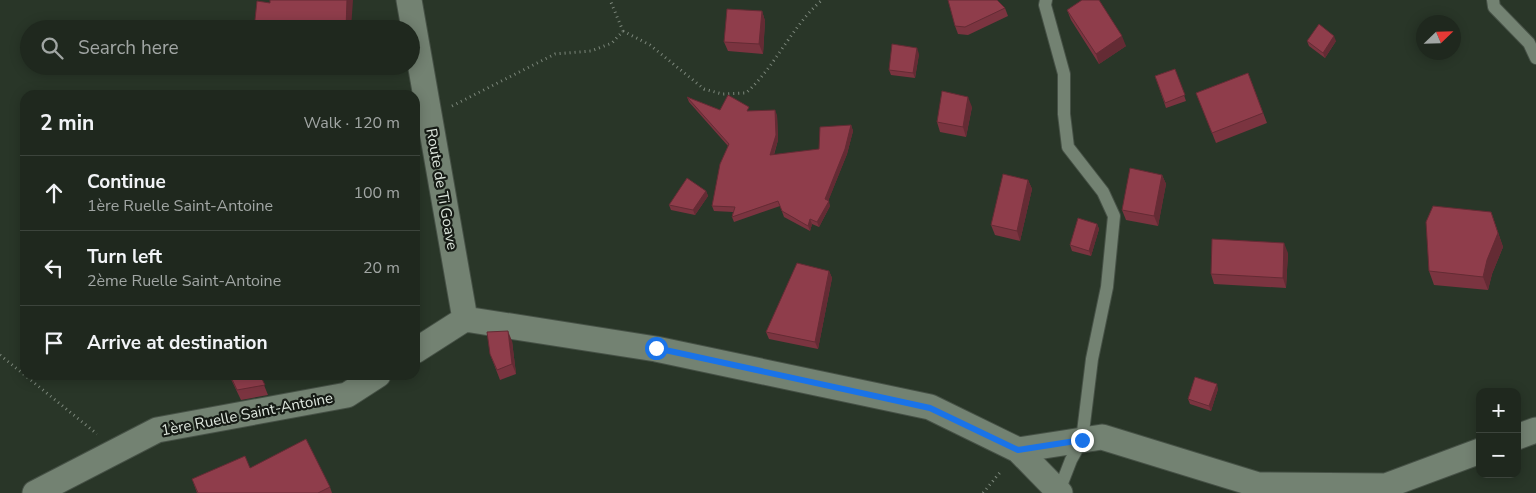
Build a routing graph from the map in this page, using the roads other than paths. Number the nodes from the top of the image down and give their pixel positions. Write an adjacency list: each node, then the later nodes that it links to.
1 (409, 0): 4 (street, Route de Ti Goave)
2 (1046, 0): 12 (lane)
3 (1493, 0): 5 (lane)
4 (412, 20)
5 (1536, 58)
6 (420, 64): 7 (street, Route de Ti Goave)
7 (465, 319): 8 (street); 13 (street)
8 (420, 348)
9 (370, 380): 16 (street, 1ère Ruelle Saint-Antoine)
10 (1536, 430): 11 (street)
11 (1521, 436)
12 (1082, 440): 13 (street); 14 (street); 15 (lane)
13 (1018, 450): 15 (street)
14 (1476, 452)
15 (1060, 492)
16 (35, 493)

